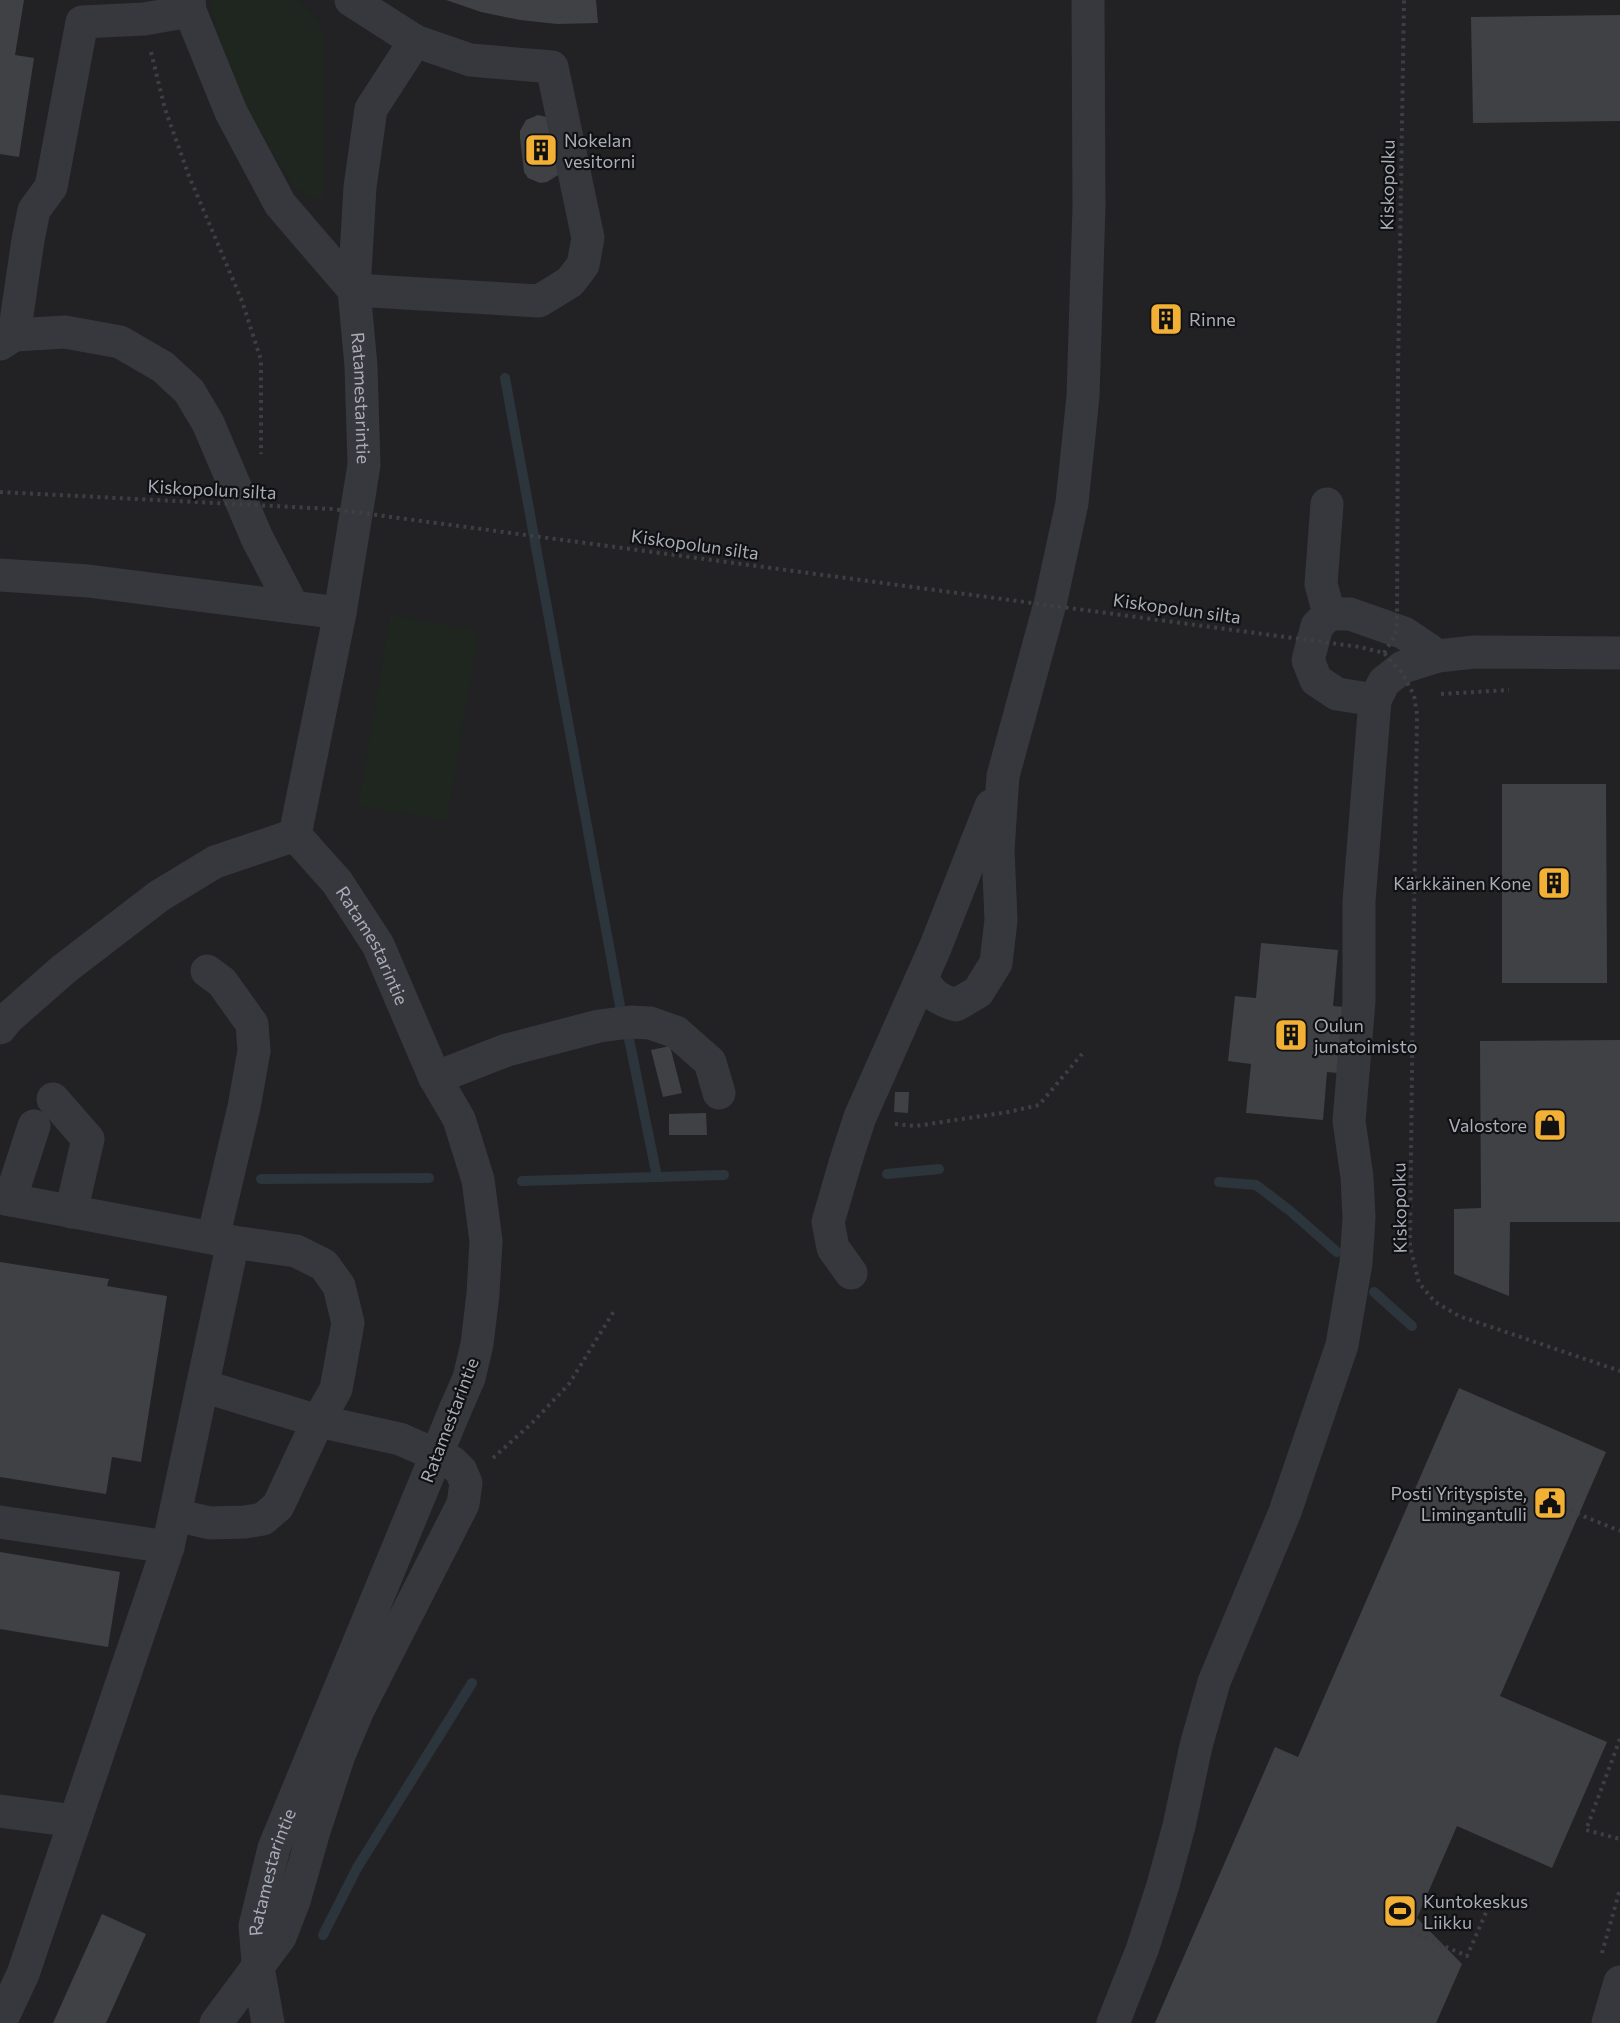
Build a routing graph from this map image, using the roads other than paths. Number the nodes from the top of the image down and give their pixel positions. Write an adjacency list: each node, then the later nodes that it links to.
1 (351, 0): 4 (street)
2 (1088, 0): 15 (street)
3 (190, 6): 5 (street); 6 (street)
4 (415, 41): 5 (street, Ratamestarintie); 5 (street)
5 (354, 291): 10 (street, Ratamestarintie)
6 (7, 340): 9 (street)
7 (1327, 504): 11 (street)
8 (0, 575): 9 (street)
9 (293, 607): 10 (street)
10 (340, 613): 16 (street, Ratamestarintie)
11 (1329, 615): 13 (street); 14 (street)
12 (1620, 653): 13 (street)
13 (1438, 656): 14 (street)
14 (1375, 699): 39 (street)
15 (1003, 776): 18 (street); 18 (street)
16 (295, 835): 19 (street); 20 (street, Ratamestarintie)
17 (207, 971): 26 (street)
18 (922, 978): 27 (street)
19 (0, 1028)
20 (435, 1078): 21 (street); 38 (street, Ratamestarintie, bridge)
21 (719, 1093)
22 (53, 1099): 25 (street)
23 (34, 1126): 24 (street)
24 (5, 1199): 25 (street)
25 (71, 1212): 26 (street)
26 (223, 1240): 28 (street); 29 (street)
27 (851, 1273)
28 (203, 1386): 29 (street); 30 (street)
29 (318, 1421): 30 (street); 37 (street)
30 (175, 1515): 32 (street)
31 (0, 1522): 32 (street)
32 (168, 1547): 34 (street)
33 (0, 1810): 34 (street)
34 (75, 1821): 36 (street)
35 (1620, 1982): 40 (street)
36 (0, 2023)
37 (216, 2023)
38 (268, 2023)
39 (1113, 2023)
40 (1608, 2023)

